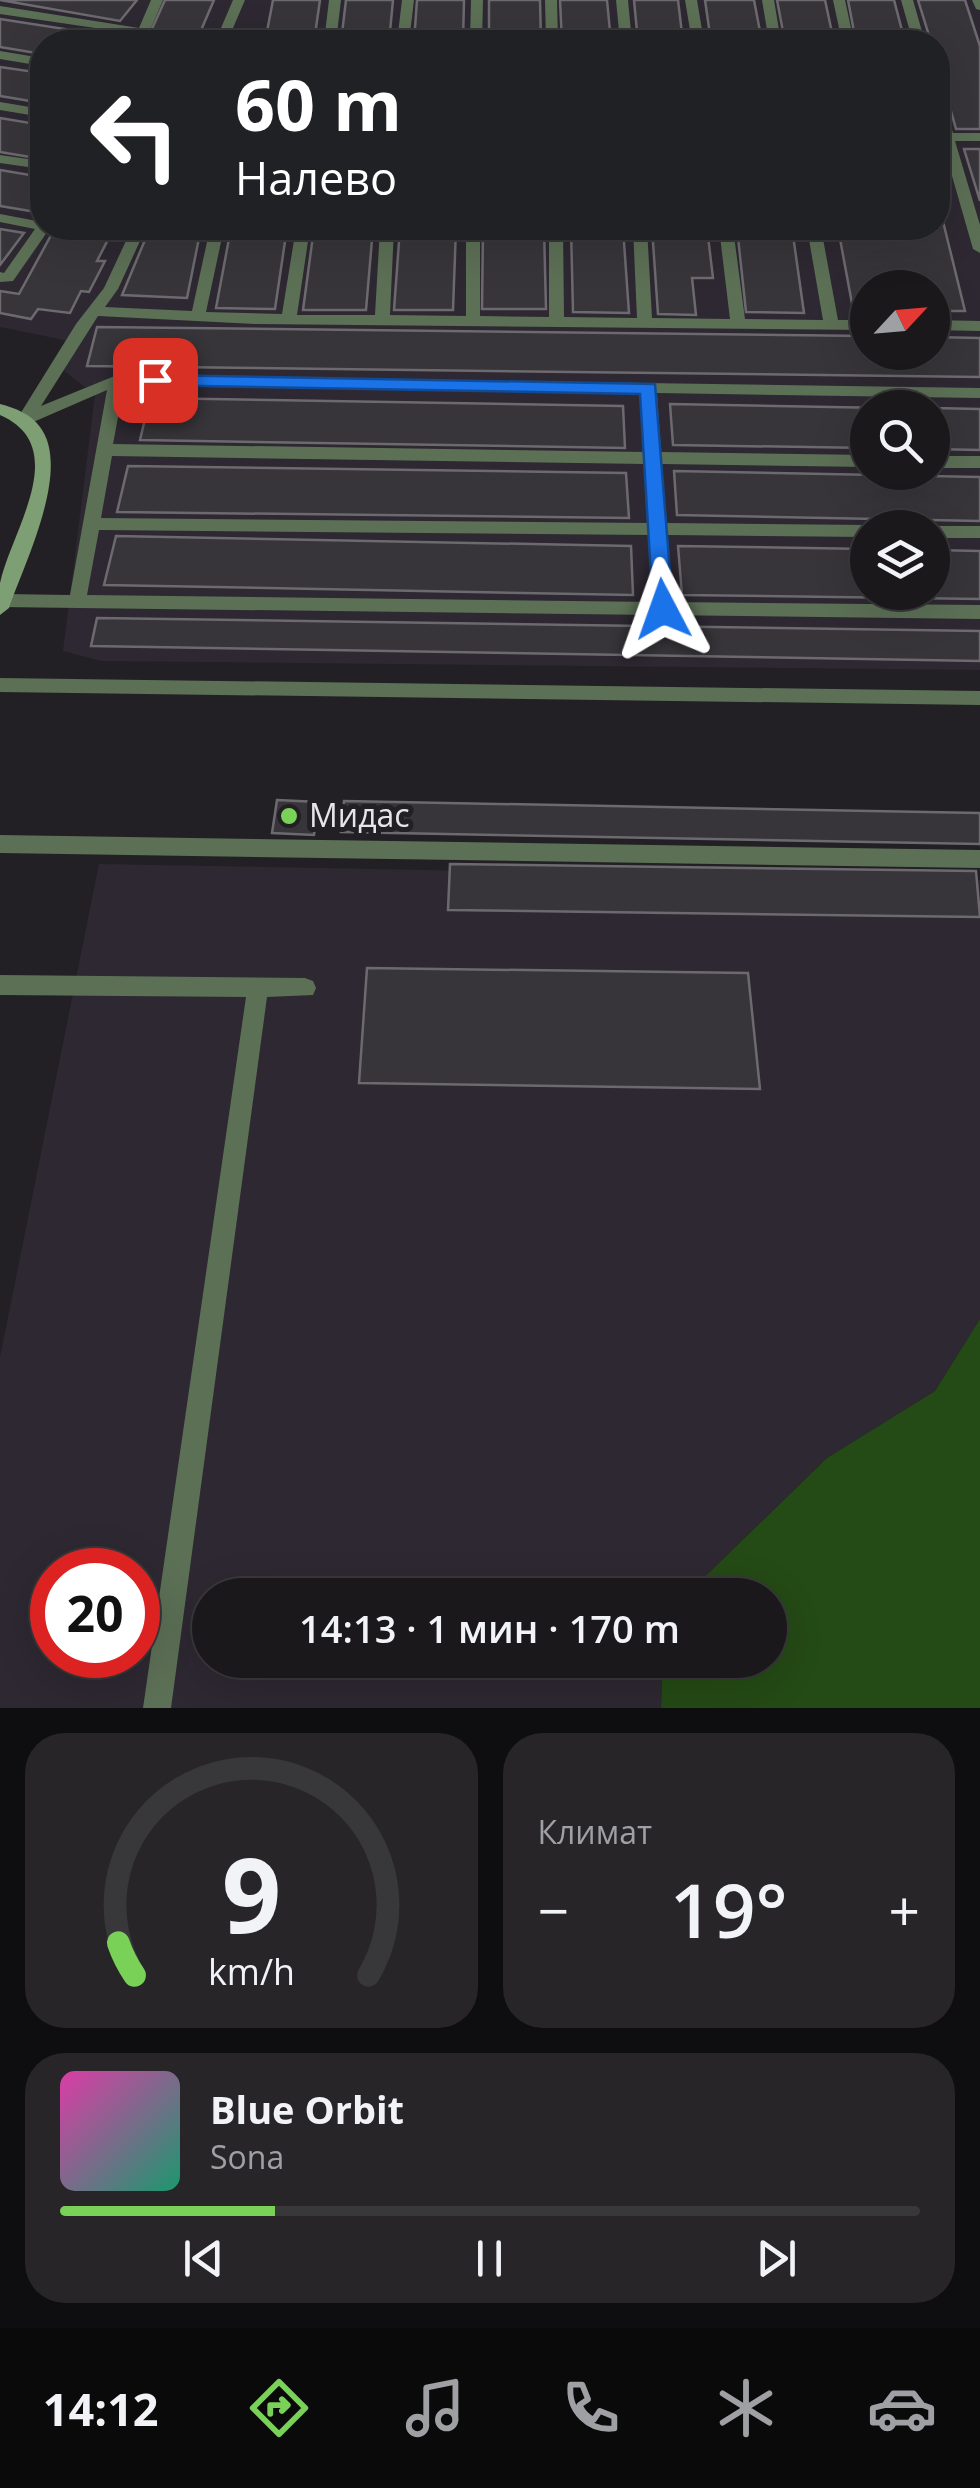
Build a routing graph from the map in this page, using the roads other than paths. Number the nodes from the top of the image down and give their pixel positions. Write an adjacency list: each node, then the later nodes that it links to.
1 (157, 0): 14 (lane)
2 (240, 0): 15 (lane)
3 (335, 0): 16 (lane)
4 (408, 0): 17 (lane)
5 (478, 0): 18 (lane)
6 (551, 0): 19 (lane)
7 (622, 0): 20 (lane)
8 (691, 0): 21 (lane)
9 (768, 0): 22 (lane)
10 (838, 0): 23 (lane)
11 (907, 0): 24 (lane)
12 (0, 10): 13 (lane)
13 (105, 30)
14 (145, 30)
15 (226, 30)
16 (331, 30)
17 (404, 30)
18 (477, 30)
19 (552, 30)
20 (625, 30)
21 (696, 30)
22 (773, 30)
23 (845, 30)
24 (916, 30)
25 (0, 55): 26 (lane)
26 (30, 60)
27 (0, 106): 28 (lane)
28 (30, 110)
29 (950, 137): 30 (lane)
30 (980, 137)
31 (0, 159): 33 (lane)
32 (950, 161): 46 (lane)
33 (30, 164)
34 (0, 218): 35 (lane)
35 (30, 224)
36 (34, 240): 47 (lane)
37 (134, 240): 48 (lane)
38 (214, 240): 49 (lane)
39 (301, 240): 50 (lane)
40 (387, 240): 51 (lane)
41 (473, 240): 52 (lane)
42 (556, 240): 53 (lane)
43 (641, 240): 54 (lane)
44 (728, 240): 55 (lane)
45 (816, 240): 56 (lane)
46 (980, 249)
47 (0, 276)
48 (94, 311): 49 (lane); 64 (lane)
49 (198, 316): 50 (lane)
50 (289, 319): 51 (lane)
51 (382, 320): 52 (lane)
52 (473, 321): 53 (lane)
53 (558, 322): 54 (lane)
54 (646, 323): 55 (lane)
55 (738, 324): 56 (lane)
56 (831, 324): 57 (lane)
57 (850, 325)
58 (950, 326): 59 (lane)
59 (980, 326)
60 (117, 380): 61 (lane); 64 (lane); 65 (lane)
61 (648, 388): 62 (lane); 66 (lane)
62 (980, 393)
63 (0, 408): 64 (street)
64 (25, 420): 76 (street)
65 (104, 450): 66 (lane); 70 (lane)
66 (653, 459): 67 (lane); 71 (lane)
67 (850, 461)
68 (950, 462): 69 (lane)
69 (980, 462)
70 (91, 524): 71 (lane); 75 (lane)
71 (658, 529): 72 (lane); 77 (lane)
72 (850, 531)
73 (950, 532): 74 (lane)
74 (980, 532)
75 (77, 603): 76 (lane); 77 (lane)
76 (1, 605)
77 (663, 609): 78 (lane)
78 (980, 612)
79 (0, 685): 80 (lane)
80 (980, 698)
81 (0, 844): 82 (lane)
82 (980, 859)
83 (0, 985): 84 (lane)
84 (258, 988): 85 (lane); 86 (lane)
85 (305, 988)
86 (158, 1708)

